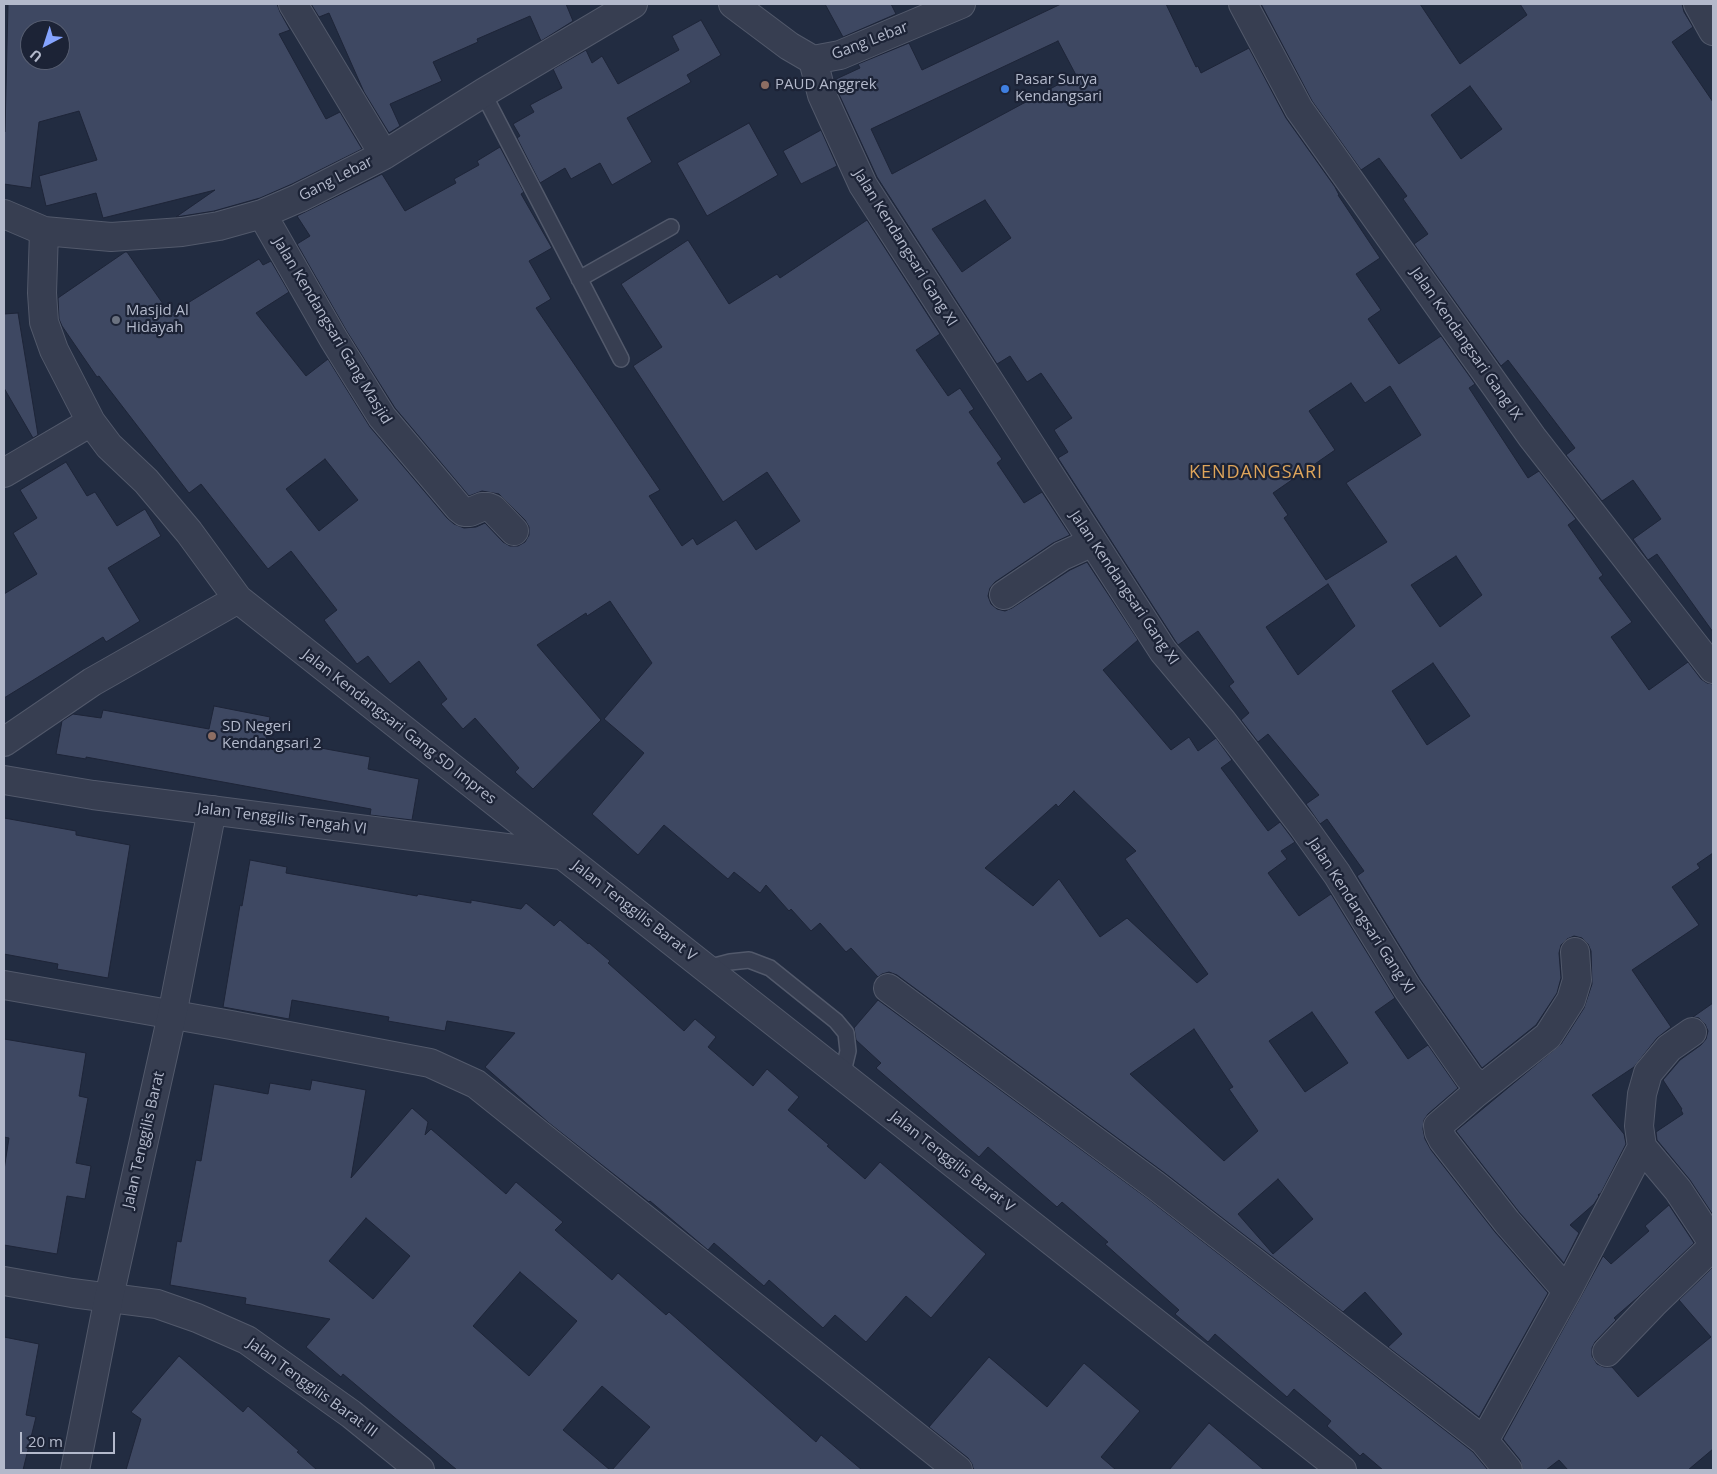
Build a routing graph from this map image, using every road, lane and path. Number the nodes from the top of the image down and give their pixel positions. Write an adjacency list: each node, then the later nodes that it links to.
1 (293, 4): 10 (street)
2 (634, 4): 9 (street, Gang Lebar)
3 (733, 4): 8 (street, Gang Lebar)
4 (961, 4): 8 (street, Gang Lebar)
5 (1243, 4): 23 (street, Jalan Kendangsari Gang IX)
6 (1698, 4): 7 (street)
7 (1713, 31)
8 (813, 60): 20 (street, Jalan Kendangsari Gang XI)
9 (483, 93): 10 (street, Gang Lebar); 15 (lane)
10 (384, 155): 12 (street, Gang Lebar)
11 (4, 214): 14 (street, Gang Lebar)
12 (262, 214): 14 (street, Gang Lebar); 19 (street, Jalan Kendangsari Gang Masjid)
13 (671, 227): 15 (lane)
14 (44, 231): 17 (street, Jalan Kendangsari Gang SD Impres)
15 (580, 279): 16 (lane)
16 (621, 359)
17 (91, 422): 18 (street); 22 (street, Jalan Kendangsari Gang SD Impres)
18 (4, 473)
19 (514, 531)
20 (1092, 542): 21 (street); 35 (street, Jalan Kendangsari Gang XI)
21 (1004, 595)
22 (238, 599): 24 (street); 27 (street, Jalan Kendangsari Gang SD Impres)
23 (1713, 669)
24 (4, 742)
25 (4, 780): 26 (street, Jalan Tenggilis Tengah VI)
26 (212, 810): 27 (street, Jalan Tenggilis Tengah VI); 32 (street, Jalan Tenggilis Barat)
27 (561, 854): 29 (street, Jalan Tenggilis Barat V)
28 (1575, 952): 35 (street)
29 (707, 968): 34 (street, Jalan Tenggilis Barat V); 34 (lane)
30 (4, 985): 32 (street)
31 (888, 988): 42 (street)
32 (172, 1015): 40 (street, Jalan Tenggilis Barat); 45 (street)
33 (1692, 1032): 36 (street)
34 (842, 1076): 46 (street, Jalan Tenggilis Barat V)
35 (1481, 1089): 39 (street)
36 (1642, 1147): 37 (street); 39 (street)
37 (1713, 1245): 41 (street)
38 (4, 1281): 40 (street, Jalan Tenggilis Barat III)
39 (1568, 1290): 42 (street)
40 (109, 1298): 43 (street, Jalan Tenggilis Barat); 44 (street, Jalan Tenggilis Barat III)
41 (1607, 1352)
42 (1484, 1442): 47 (street)
43 (75, 1470)
44 (420, 1470)
45 (958, 1470)
46 (1342, 1470)
47 (1508, 1470)

